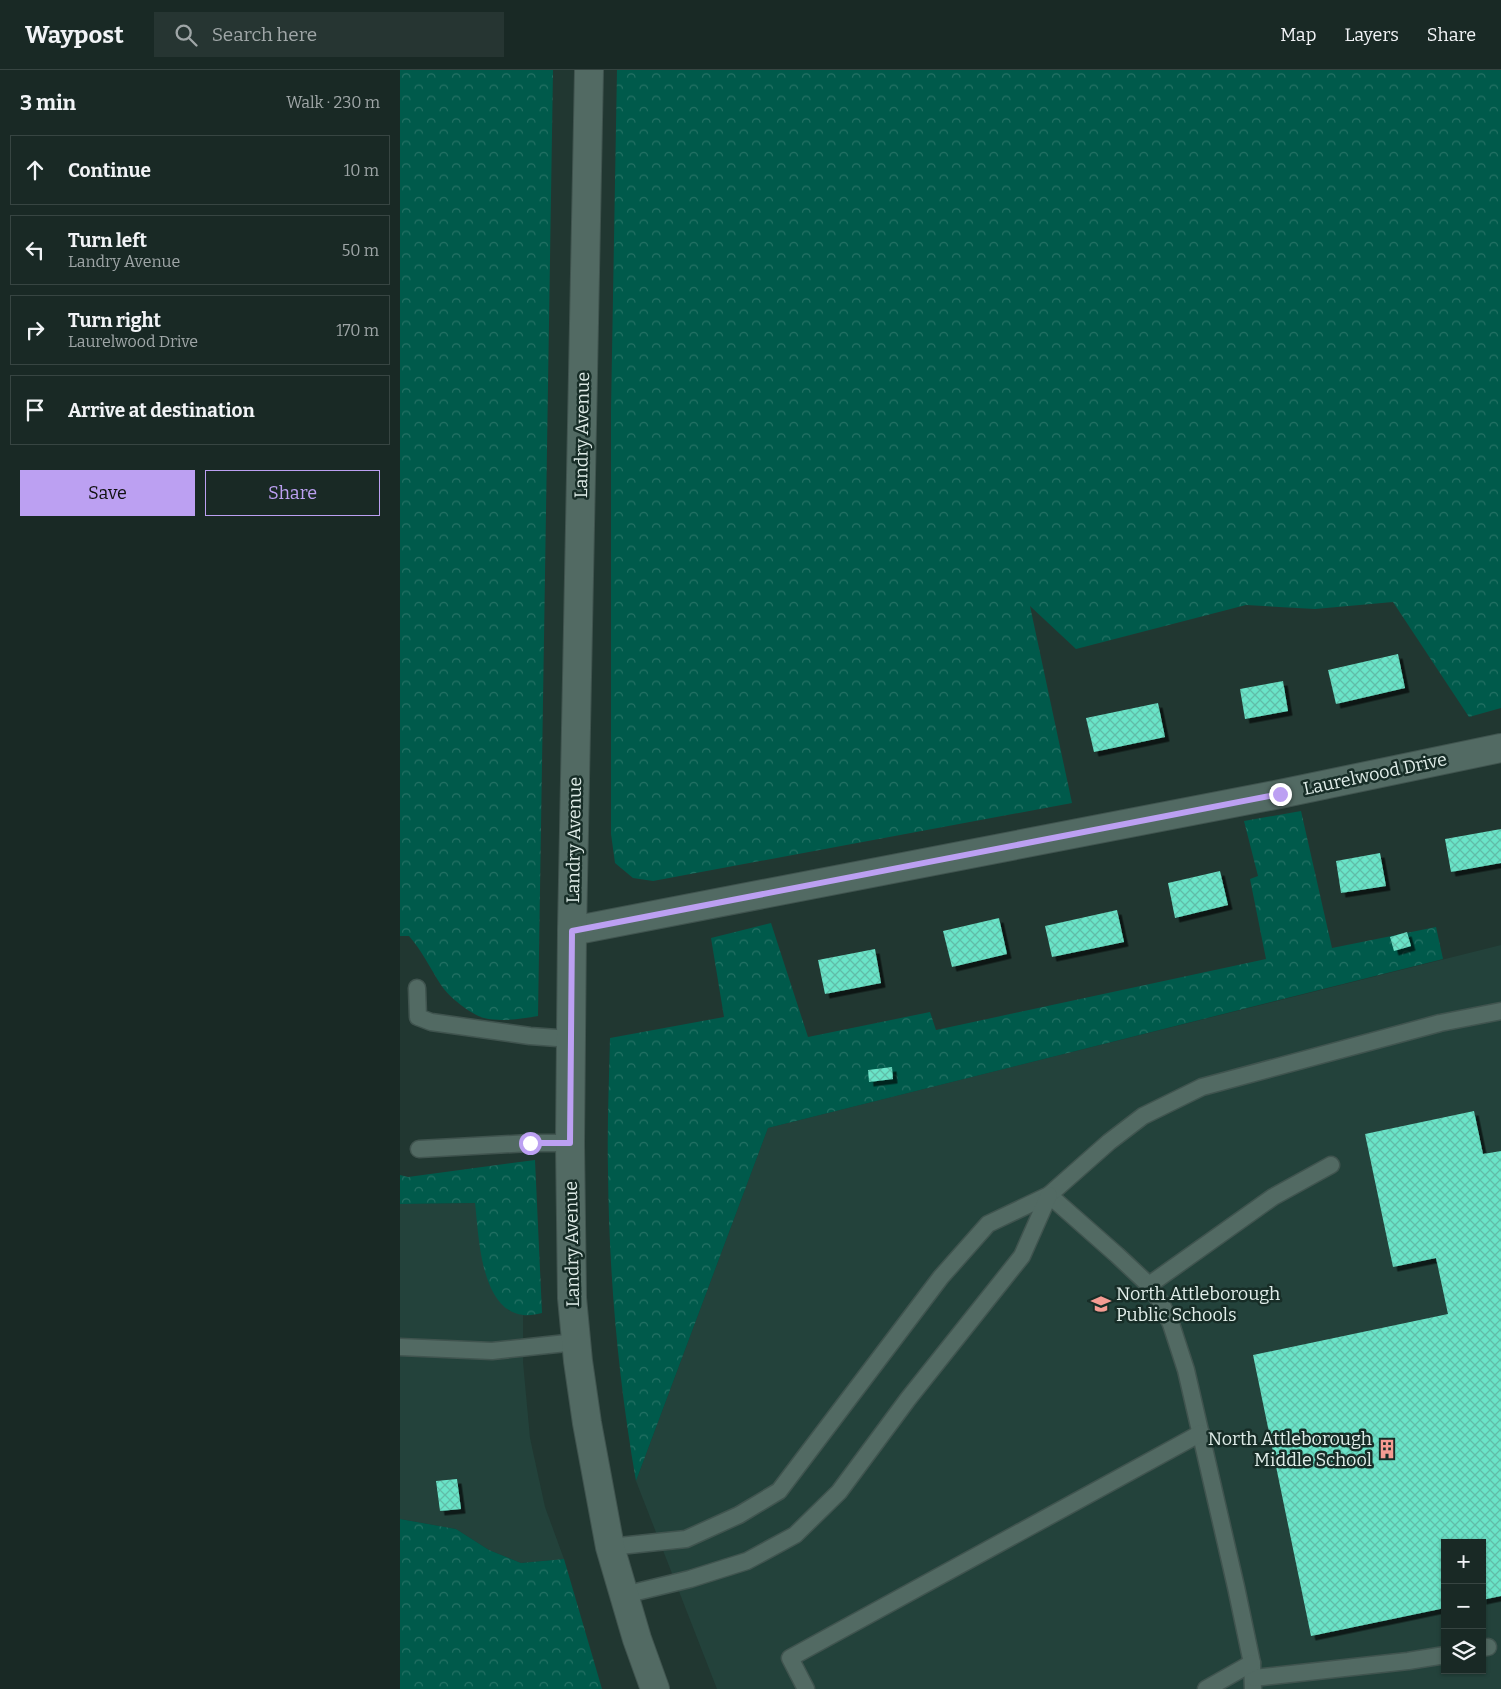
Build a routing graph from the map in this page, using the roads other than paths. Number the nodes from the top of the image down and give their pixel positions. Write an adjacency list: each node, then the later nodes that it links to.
1 (589, 70): 3 (street, Landry Avenue)
2 (1501, 748): 3 (street, Laurelwood Drive)
3 (572, 931): 6 (street, Landry Avenue)
4 (416, 988): 6 (lane)
5 (1501, 1011): 10 (lane)
6 (571, 1039): 7 (street, Landry Avenue)
7 (570, 1143): 8 (lane); 12 (street, Landry Avenue)
8 (420, 1149)
9 (1331, 1165): 11 (lane)
10 (1049, 1195): 11 (lane); 15 (lane); 16 (lane)
11 (1149, 1286): 14 (lane)
12 (576, 1342): 13 (lane); 15 (street, Landry Avenue)
13 (400, 1347)
14 (1201, 1432): 18 (lane); 20 (lane)
15 (610, 1547): 16 (street, Landry Avenue)
16 (624, 1595): 19 (street, Landry Avenue)
17 (1441, 1656): 18 (lane)
18 (1253, 1677): 21 (lane)
19 (655, 1689)
20 (806, 1689)
21 (1206, 1689)

